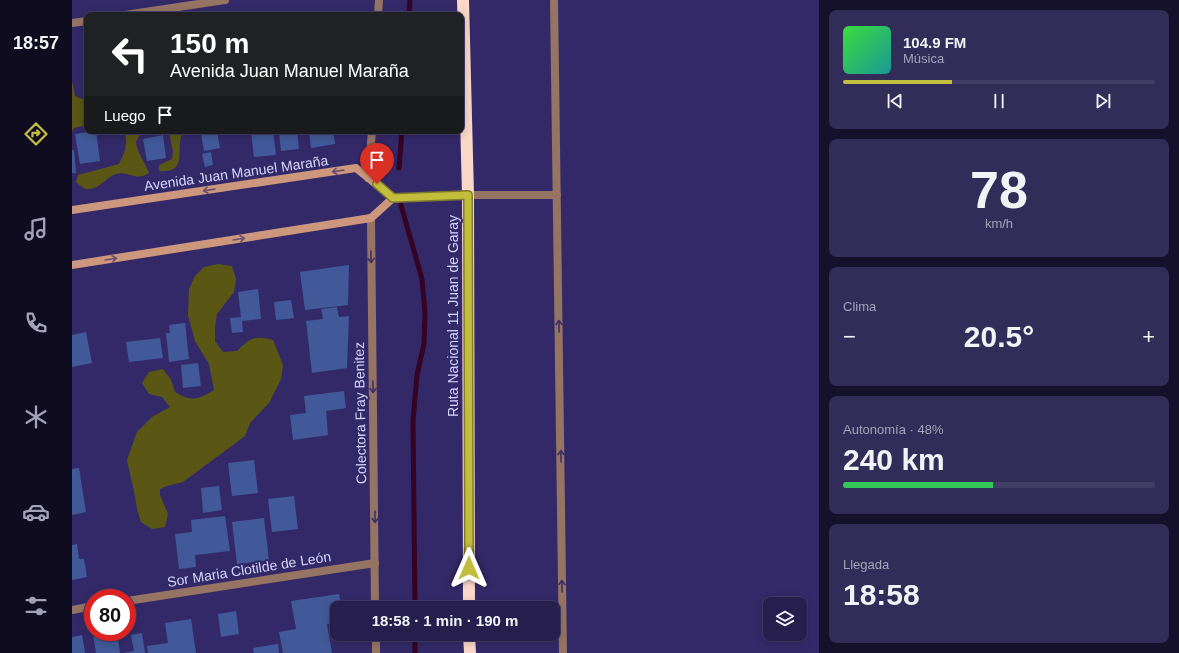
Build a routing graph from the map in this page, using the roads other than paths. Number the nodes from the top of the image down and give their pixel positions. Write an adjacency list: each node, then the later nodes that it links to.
1 (219, 0): 5 (street)
2 (379, 0): 6 (street)
3 (463, 0): 7 (highway, Ruta Nacional 11 Juan de Garay)
4 (554, 0): 14 (street)
5 (144, 12)
6 (378, 12)
7 (463, 12)
8 (84, 21): 9 (street)
9 (72, 23)
10 (464, 39): 13 (highway, Ruta Nacional 11 Juan de Garay)
11 (372, 134): 12 (street)
12 (368, 178): 15 (street, Avenida Juan Manuel Maraña); 16 (street, Avenida Juan Manuel Maraña, one-way to 16)
13 (468, 195): 14 (street); 15 (street); 22 (highway, Ruta Nacional 11 Juan de Garay)
14 (557, 195): 29 (street, one-way to 14)
15 (393, 198): 17 (street)
16 (72, 210)
17 (371, 218): 18 (street, one-way to 17); 19 (street, Colectora Fray Benitez, one-way to 19)
18 (72, 265)
19 (375, 563): 20 (street, Sor Maria Clotilde de León); 21 (street, Colectora Fray Benitez)
20 (136, 600)
21 (375, 601)
22 (469, 601)
23 (84, 608): 24 (street)
24 (72, 610)
25 (376, 641): 27 (street)
26 (469, 641): 28 (highway)
27 (376, 653)
28 (470, 653)
29 (563, 653)

